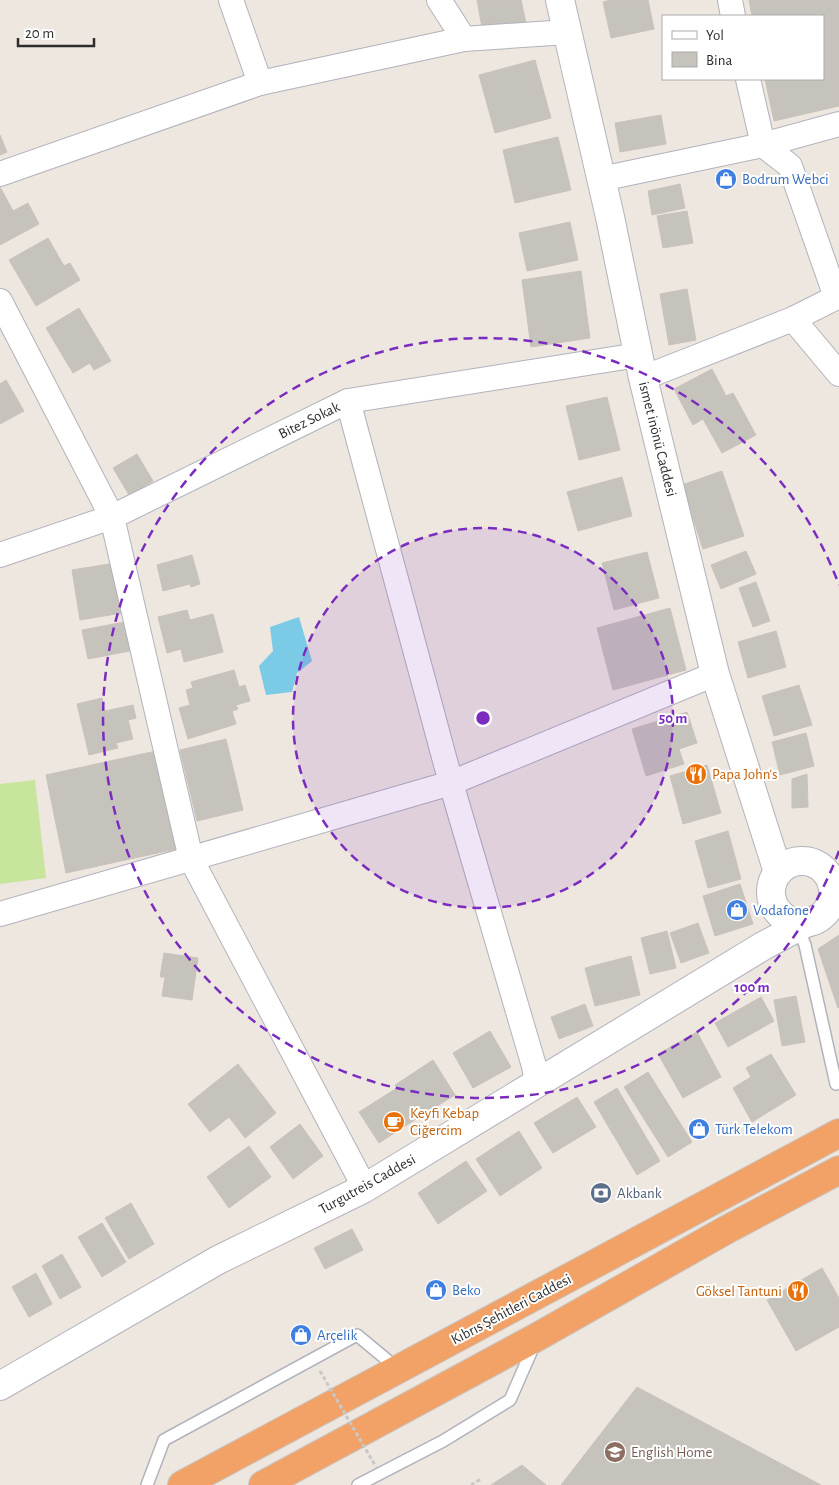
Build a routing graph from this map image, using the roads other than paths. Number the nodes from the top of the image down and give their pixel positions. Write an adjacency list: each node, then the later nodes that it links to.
1 (231, 0): 9 (street)
2 (439, 0): 7 (street)
3 (560, 0): 6 (street, ismet inönü Caddesi)
4 (730, 0): 5 (street)
5 (733, 15)
6 (567, 32): 7 (street); 13 (street, ismet inönü Caddesi)
7 (464, 39): 9 (street)
8 (748, 80): 11 (street)
9 (260, 84): 12 (street)
10 (839, 124): 11 (street)
11 (763, 145): 13 (street); 14 (street)
12 (0, 174)
13 (601, 179): 17 (street, ismet inönü Caddesi)
14 (837, 296): 16 (street, Bitez Sokak)
15 (0, 301): 20 (street)
16 (792, 319): 17 (street, Bitez Sokak); 18 (street)
17 (640, 367): 19 (street, Bitez Sokak); 22 (street, ismet inönü Caddesi)
18 (839, 374)
19 (348, 401): 20 (street, Bitez Sokak); 23 (street)
20 (112, 516): 21 (street, Bitez Sokak); 25 (street)
21 (0, 555)
22 (716, 674): 23 (street); 24 (street, ismet inönü Caddesi)
23 (451, 783): 25 (street); 33 (street)
24 (763, 824): 26 (street); 27 (street, ismet inönü Caddesi)
25 (191, 859): 30 (street); 37 (street)
26 (821, 865): 27 (street); 28 (street)
27 (778, 872): 29 (street)
28 (834, 906): 31 (street)
29 (777, 911): 31 (street); 32 (street)
30 (0, 914)
31 (801, 926): 32 (street, Turgutreis Caddesi); 34 (lane)
32 (769, 943): 33 (street, Turgutreis Caddesi)
33 (537, 1083): 37 (street, Turgutreis Caddesi)
34 (836, 1084)
35 (839, 1133): 39 (highway, Kıbrıs Şehitleri Caddesi)
36 (839, 1170): 38 (highway)
37 (363, 1189): 40 (street, Turgutreis Caddesi)
38 (537, 1336): 43 (highway); 44 (lane)
39 (398, 1369): 41 (lane); 42 (highway, Kıbrıs Şehitleri Caddesi)
40 (0, 1386)
41 (147, 1485)
42 (182, 1485)
43 (263, 1485)
44 (358, 1485)

